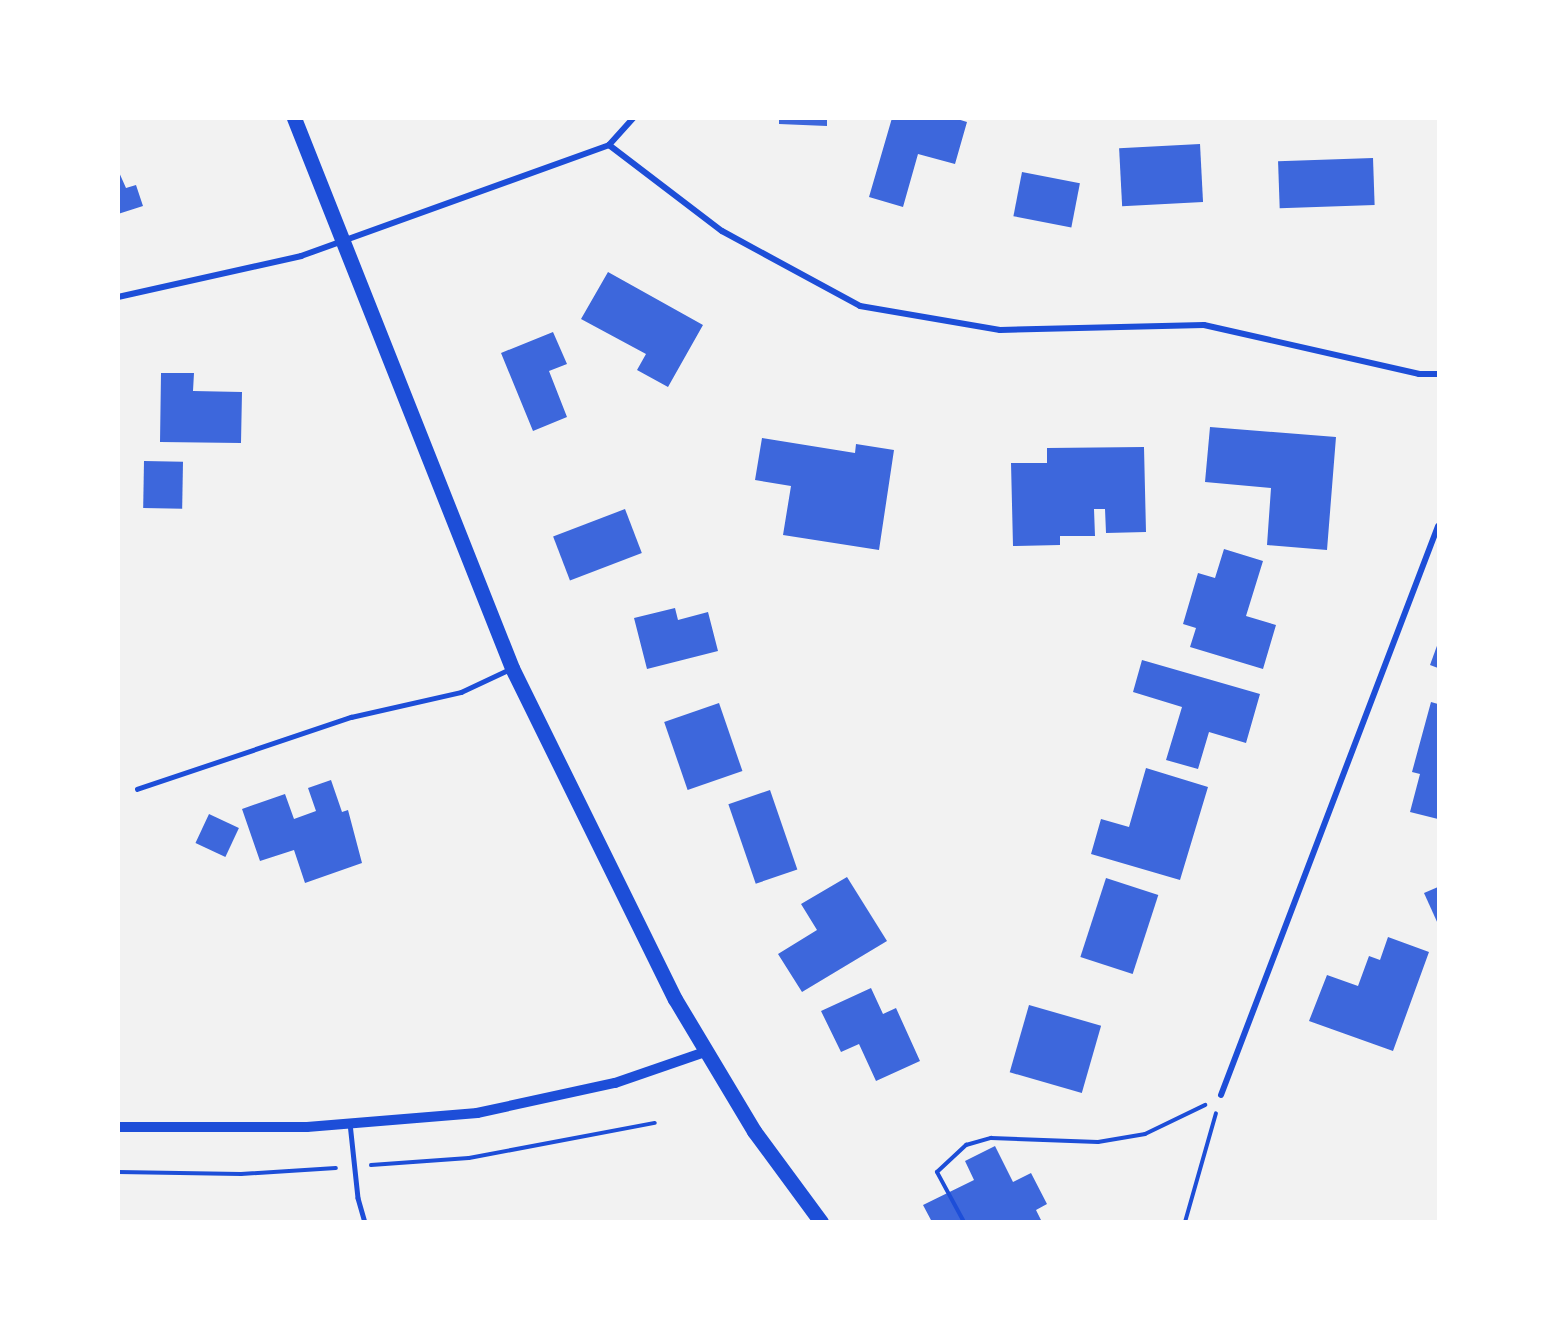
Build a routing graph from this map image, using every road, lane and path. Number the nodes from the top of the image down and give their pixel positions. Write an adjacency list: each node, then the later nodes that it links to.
1 (294, 118): 4 (main road)
2 (633, 118): 3 (street)
3 (609, 145): 4 (street); 6 (street)
4 (342, 243): 5 (street); 8 (main road)
5 (118, 297)
6 (1438, 374)
7 (1438, 526): 11 (street)
8 (512, 668): 9 (lane); 10 (main road)
9 (137, 789)
10 (705, 1052): 12 (street); 18 (main road)
11 (1221, 1095): 19 (path); 20 (path)
12 (350, 1123): 14 (street); 15 (lane)
13 (655, 1123): 15 (path)
14 (118, 1127)
15 (355, 1166): 16 (path); 17 (lane)
16 (118, 1172)
17 (365, 1221)
18 (821, 1221)
19 (964, 1221)
20 (1185, 1221)

